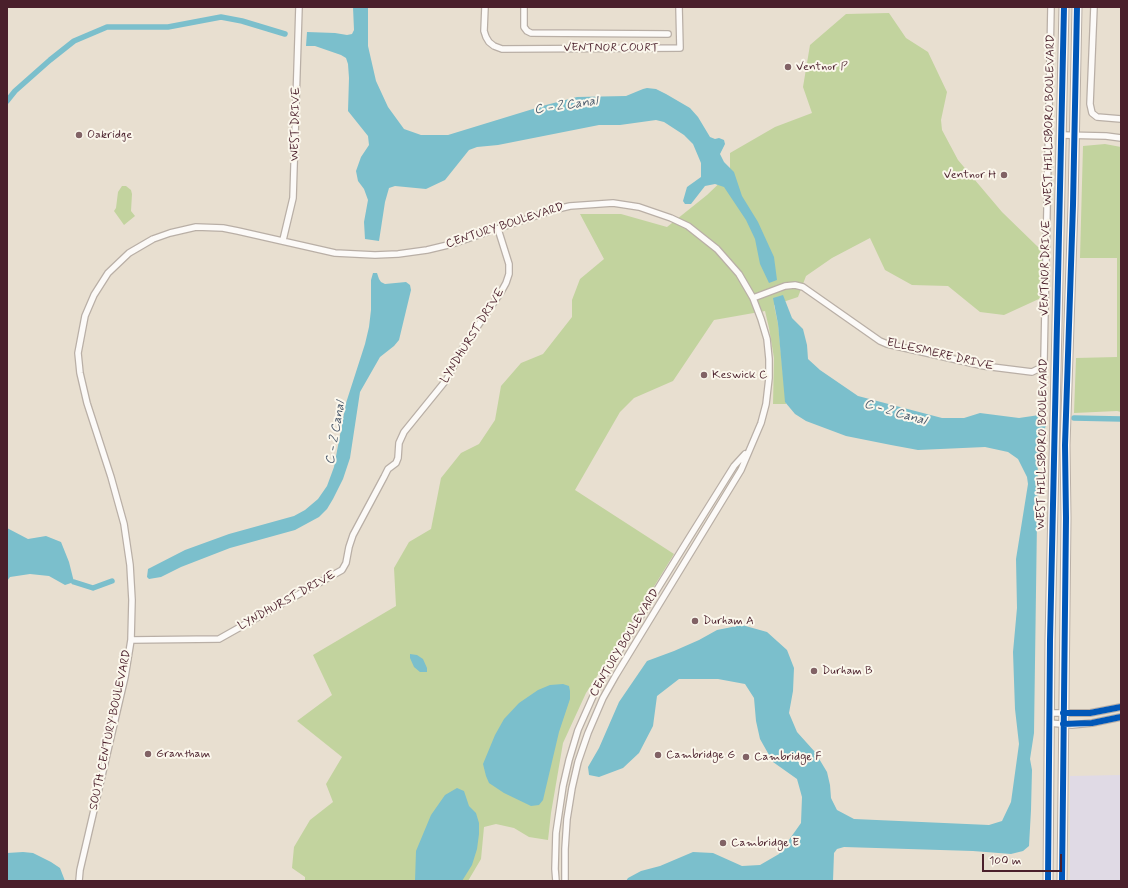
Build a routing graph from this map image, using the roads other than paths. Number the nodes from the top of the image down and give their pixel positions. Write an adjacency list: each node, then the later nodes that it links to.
1 (299, 7): 16 (street, WEST DRIVE)
2 (484, 7): 4 (street, VENTNOR COURT)
3 (524, 7): 9 (street)
4 (679, 7)
5 (1051, 7): 18 (street, VENTNOR DRIVE)
6 (1064, 7): 11 (main road, WEST HILLSBORO BOULEVARD)
7 (1077, 7): 12 (main road, WEST HILLSBORO BOULEVARD)
8 (1094, 7): 10 (street)
9 (668, 34)
10 (1121, 119)
11 (1061, 135): 12 (street); 20 (main road, WEST HILLSBORO BOULEVARD)
12 (1075, 136): 13 (street); 21 (main road, WEST HILLSBORO BOULEVARD)
13 (1121, 138)
14 (208, 227): 16 (street, CENTURY BOULEVARD); 22 (street, SOUTH CENTURY BOULEVARD)
15 (498, 229): 16 (street, CENTURY BOULEVARD); 17 (street, CENTURY BOULEVARD); 22 (street, LYNDHURST DRIVE)
16 (283, 240)
17 (753, 298): 18 (street, ELLESMERE DRIVE); 19 (street, CENTURY BOULEVARD)
18 (1044, 360)
19 (748, 451): 30 (street, CENTURY BOULEVARD); 31 (street, CENTURY BOULEVARD)
20 (1053, 483): 21 (main road); 24 (main road, WEST HILLSBORO BOULEVARD)
21 (1066, 518): 25 (main road, WEST HILLSBORO BOULEVARD)
22 (131, 640): 29 (street, SOUTH CENTURY BOULEVARD)
23 (1121, 707): 25 (street)
24 (1049, 713): 25 (street); 27 (main road, WEST HILLSBORO BOULEVARD)
25 (1063, 713): 28 (main road, WEST HILLSBORO BOULEVARD)
26 (1121, 718): 28 (street)
27 (1049, 723): 28 (street); 32 (main road, WEST HILLSBORO BOULEVARD)
28 (1062, 724): 33 (main road, WEST HILLSBORO BOULEVARD)
29 (79, 881)
30 (556, 881)
31 (565, 881)
32 (1048, 881)
33 (1062, 881)

